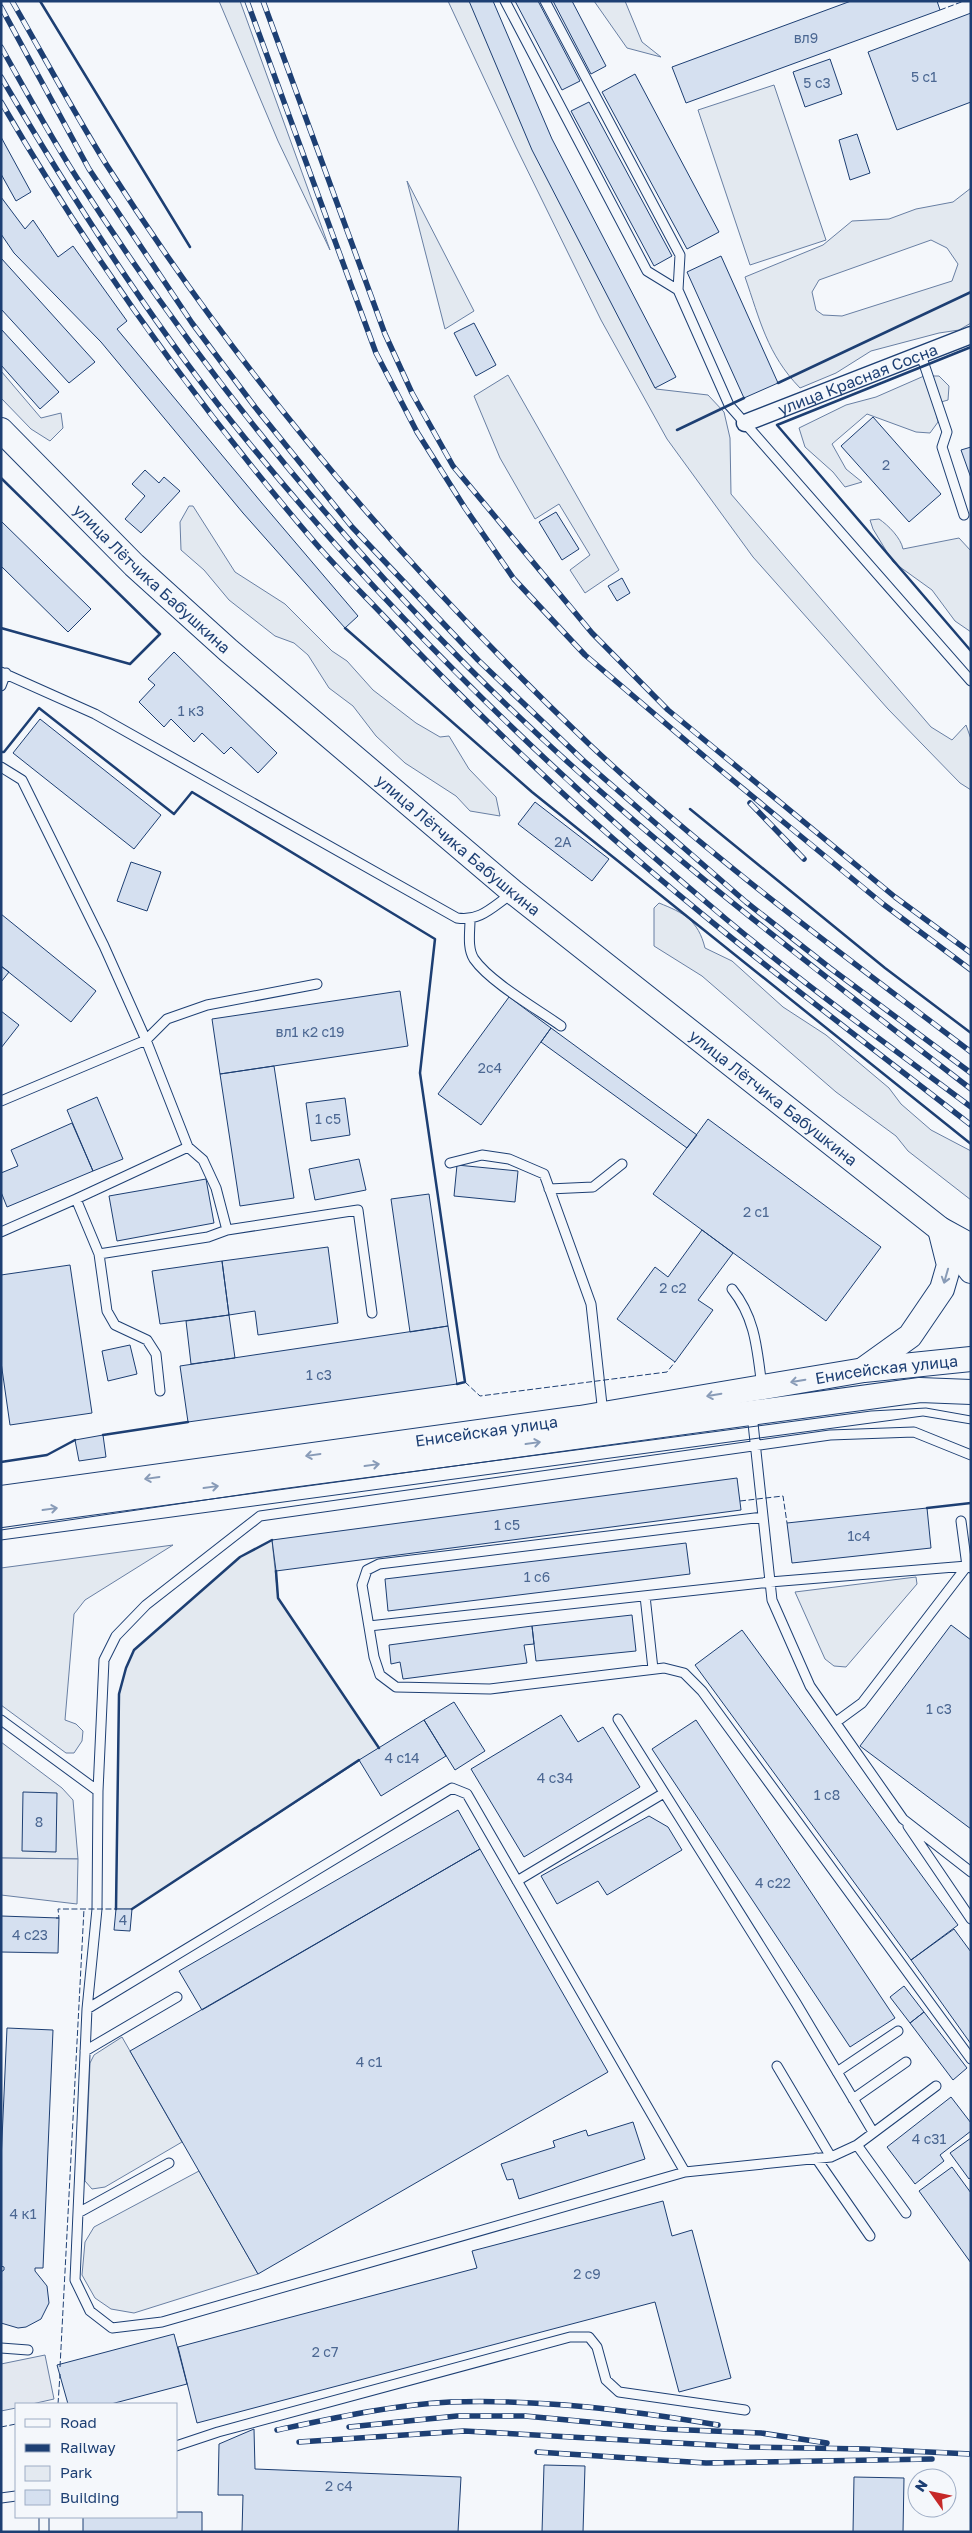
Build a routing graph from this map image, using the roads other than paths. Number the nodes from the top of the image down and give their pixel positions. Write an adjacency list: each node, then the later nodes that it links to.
1 (505, 1): 3 (lane)
2 (545, 1): 3 (lane)
3 (678, 290): 6 (lane)
4 (971, 335): 5 (street, улица Красная Сосна)
5 (921, 355): 6 (street, улица Красная Сосна); 8 (lane)
6 (746, 423): 10 (lane)
7 (1, 430): 13 (main road, улица Лётчика Бабушкина)
8 (964, 515)
9 (4, 673): 11 (lane); 14 (lane)
10 (971, 681)
11 (1, 686)
12 (1, 767): 17 (lane)
13 (513, 892): 14 (lane); 24 (main road, улица Лётчика Бабушкина)
14 (470, 920): 16 (lane)
15 (317, 984): 17 (lane)
16 (561, 1026)
17 (146, 1040): 18 (lane); 19 (lane)
18 (1, 1101)
19 (188, 1148): 23 (lane); 25 (lane)
20 (450, 1163): 22 (lane)
21 (622, 1164): 22 (lane)
22 (549, 1189): 38 (lane)
23 (76, 1199): 26 (lane); 28 (lane)
24 (940, 1229): 27 (main road, улица Лётчика Бабушкина); 29 (main road, улица Лётчика Бабушкина); 33 (main road, one-way to 33)
25 (227, 1230): 28 (lane); 31 (lane)
26 (1, 1232)
27 (971, 1246)
28 (98, 1254): 35 (lane)
29 (971, 1271)
30 (732, 1289): 34 (lane)
31 (372, 1313)
32 (971, 1359): 33 (main road, Енисейская улица)
33 (864, 1370): 34 (main road, Енисейская улица, one-way to 34)
34 (762, 1387): 38 (main road, Енисейская улица, one-way to 38)
35 (160, 1392)
36 (971, 1392): 37 (main road, Енисейская улица)
37 (752, 1413): 39 (lane); 42 (main road, Енисейская улица, one-way to 37)
38 (603, 1414): 41 (main road, Енисейская улица, one-way to 41)
39 (756, 1445): 40 (lane); 43 (lane); 53 (lane)
40 (971, 1455)
41 (1, 1498)
42 (1, 1515)
43 (762, 1518): 46 (lane); 48 (lane)
44 (961, 1521): 45 (lane)
45 (970, 1565): 46 (lane); 52 (lane)
46 (770, 1582): 47 (lane); 52 (lane)
47 (645, 1596): 48 (lane); 49 (lane)
48 (369, 1626): 49 (lane)
49 (652, 1669): 63 (lane)
50 (618, 1719): 54 (lane)
51 (1, 1720): 53 (lane)
52 (836, 1722): 55 (lane)
53 (98, 1791): 60 (lane)
54 (664, 1793): 57 (lane); 66 (lane)
55 (903, 1820): 56 (lane); 58 (lane)
56 (971, 1872)
57 (517, 1881): 60 (lane); 74 (lane)
58 (971, 1919)
59 (178, 1997): 62 (lane)
60 (87, 2009): 62 (lane)
61 (898, 2030): 66 (lane)
62 (85, 2051): 76 (lane)
63 (971, 2060)
64 (906, 2062): 68 (lane)
65 (777, 2066): 71 (lane)
66 (837, 2072): 68 (lane)
67 (936, 2086): 69 (lane)
68 (853, 2099): 69 (lane)
69 (873, 2132): 70 (lane)
70 (857, 2145): 71 (lane); 75 (lane)
71 (831, 2157): 72 (lane)
72 (816, 2158): 74 (lane); 77 (lane)
73 (169, 2163): 76 (lane)
74 (685, 2172): 76 (lane)
75 (906, 2212)
76 (78, 2213)
77 (870, 2236)
78 (1, 2348): 79 (lane)
79 (28, 2350)
80 (745, 2410): 81 (lane)
81 (178, 2445)
82 (15, 2496): 83 (lane)
83 (1, 2498)
84 (44, 2518): 85 (lane)
85 (44, 2532)

